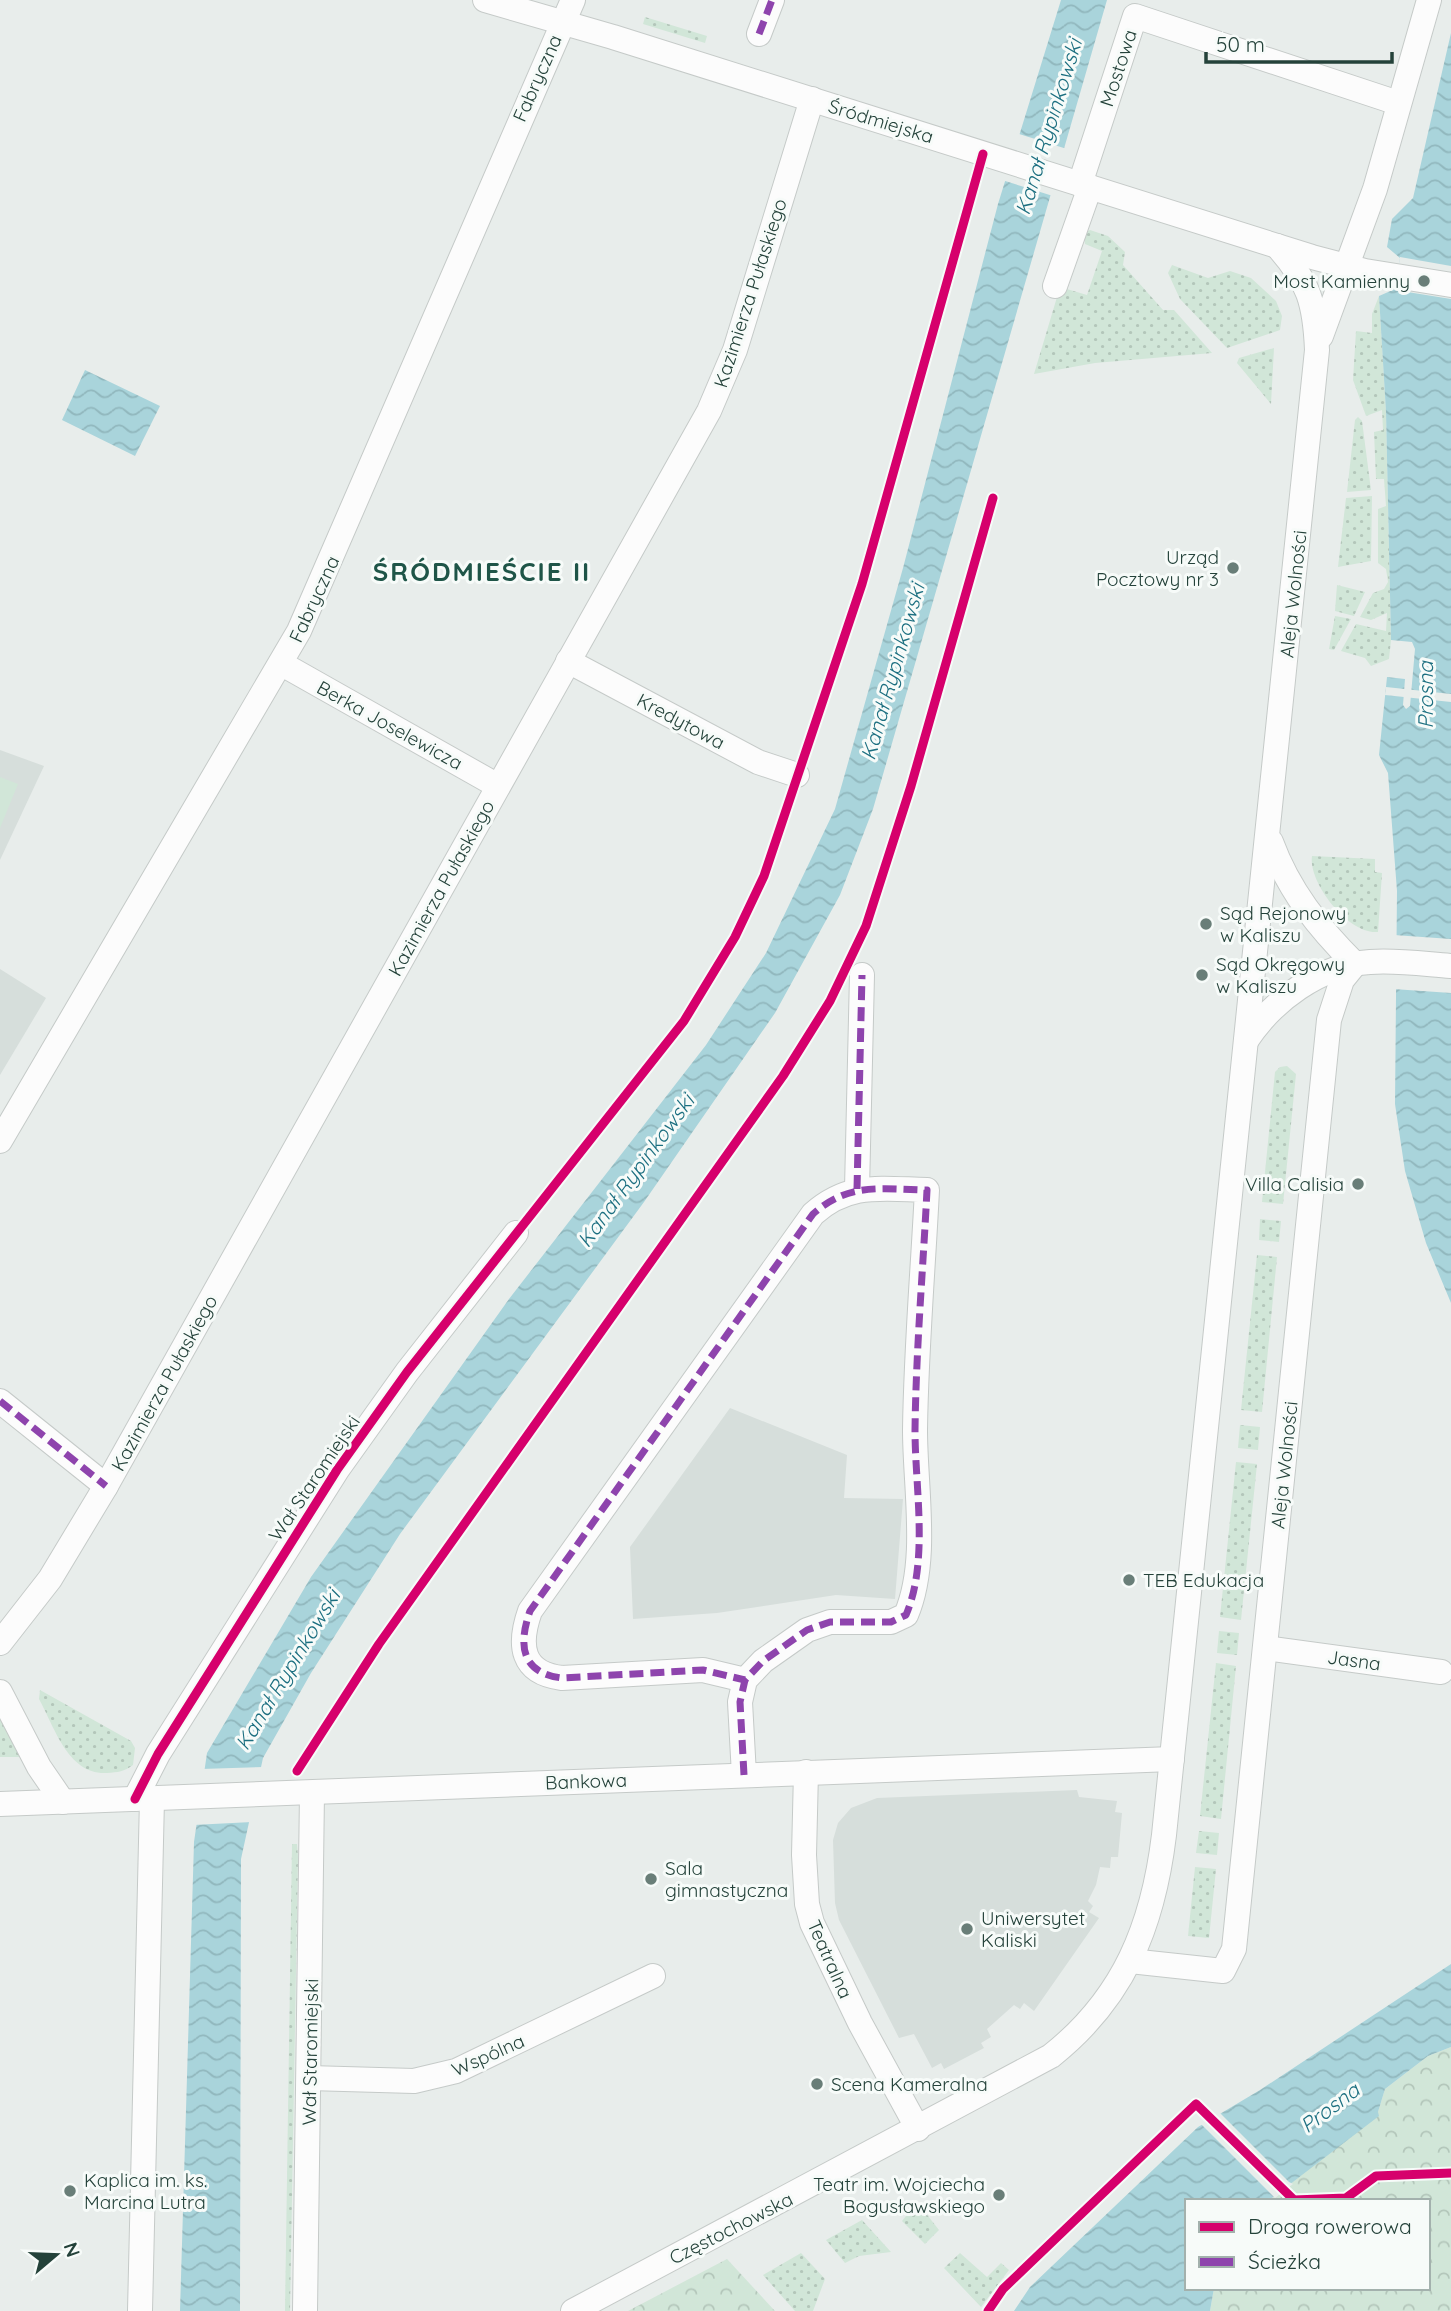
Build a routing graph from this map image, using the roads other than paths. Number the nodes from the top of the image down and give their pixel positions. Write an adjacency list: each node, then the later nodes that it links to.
1 (485, 0): 5 (street, Śródmiejska)
2 (573, 0): 5 (street, Fabryczna)
3 (772, 0): 6 (street)
4 (1429, 0): 8 (street)
5 (561, 23): 7 (street, Śródmiejska); 16 (street, Fabryczna)
6 (759, 34)
7 (812, 99): 9 (street, Śródmiejska); 15 (street, Kazimierza Pułaskiego)
8 (1398, 103): 9 (street, Mostowa); 11 (street)
9 (1080, 184): 10 (street, Śródmiejska); 13 (street)
10 (1277, 246): 11 (street, Śródmiejska); 14 (street, Aleja Wolności)
11 (1347, 267): 12 (street, Śródmiejska); 14 (street, Aleja Wolności)
12 (1451, 285)
13 (1055, 286)
14 (1317, 350): 19 (street, Aleja Wolności)
15 (568, 661): 17 (street, Kredytowa); 18 (street, Kazimierza Pułaskiego)
16 (282, 664): 18 (street, Berka Joselewicza); 24 (street, Fabryczna)
17 (797, 775)
18 (498, 786): 28 (street, Kazimierza Pułaskiego)
19 (1269, 838): 20 (street, Aleja Wolności); 23 (street, Aleja Wolności)
20 (1355, 964): 21 (street); 23 (street); 30 (street, Aleja Wolności)
21 (1451, 966)
22 (862, 975): 25 (street)
23 (1245, 1042): 34 (street, Aleja Wolności)
24 (0, 1140)
25 (857, 1189): 32 (street); 32 (street)
26 (516, 1233): 38 (street, Wał Staromiejski)
27 (0, 1401): 28 (street)
28 (106, 1486): 29 (street, Kazimierza Pułaskiego)
29 (0, 1643)
30 (1266, 1648): 31 (street, Jasna); 41 (street, Aleja Wolności)
31 (1441, 1672)
32 (745, 1680): 36 (street)
33 (0, 1692): 39 (street)
34 (1172, 1759): 35 (street, Bankowa); 41 (street, Aleja Wolności)
35 (806, 1772): 36 (street, Bankowa); 45 (street, Teatralna)
36 (744, 1775): 37 (street, Bankowa)
37 (312, 1793): 38 (street, Bankowa); 44 (street, Wał Staromiejski)
38 (152, 1799): 39 (street, Bankowa); 46 (street)
39 (63, 1802): 40 (street, Bankowa)
40 (0, 1804)
41 (1130, 1961): 43 (street, Aleja Wolności)
42 (653, 1976): 44 (street, Wspólna)
43 (1071, 2040): 45 (street, Częstochowska)
44 (309, 2078): 47 (street, Wał Staromiejski)
45 (918, 2129): 48 (street, Częstochowska)
46 (140, 2311)
47 (305, 2311)
48 (573, 2311)

